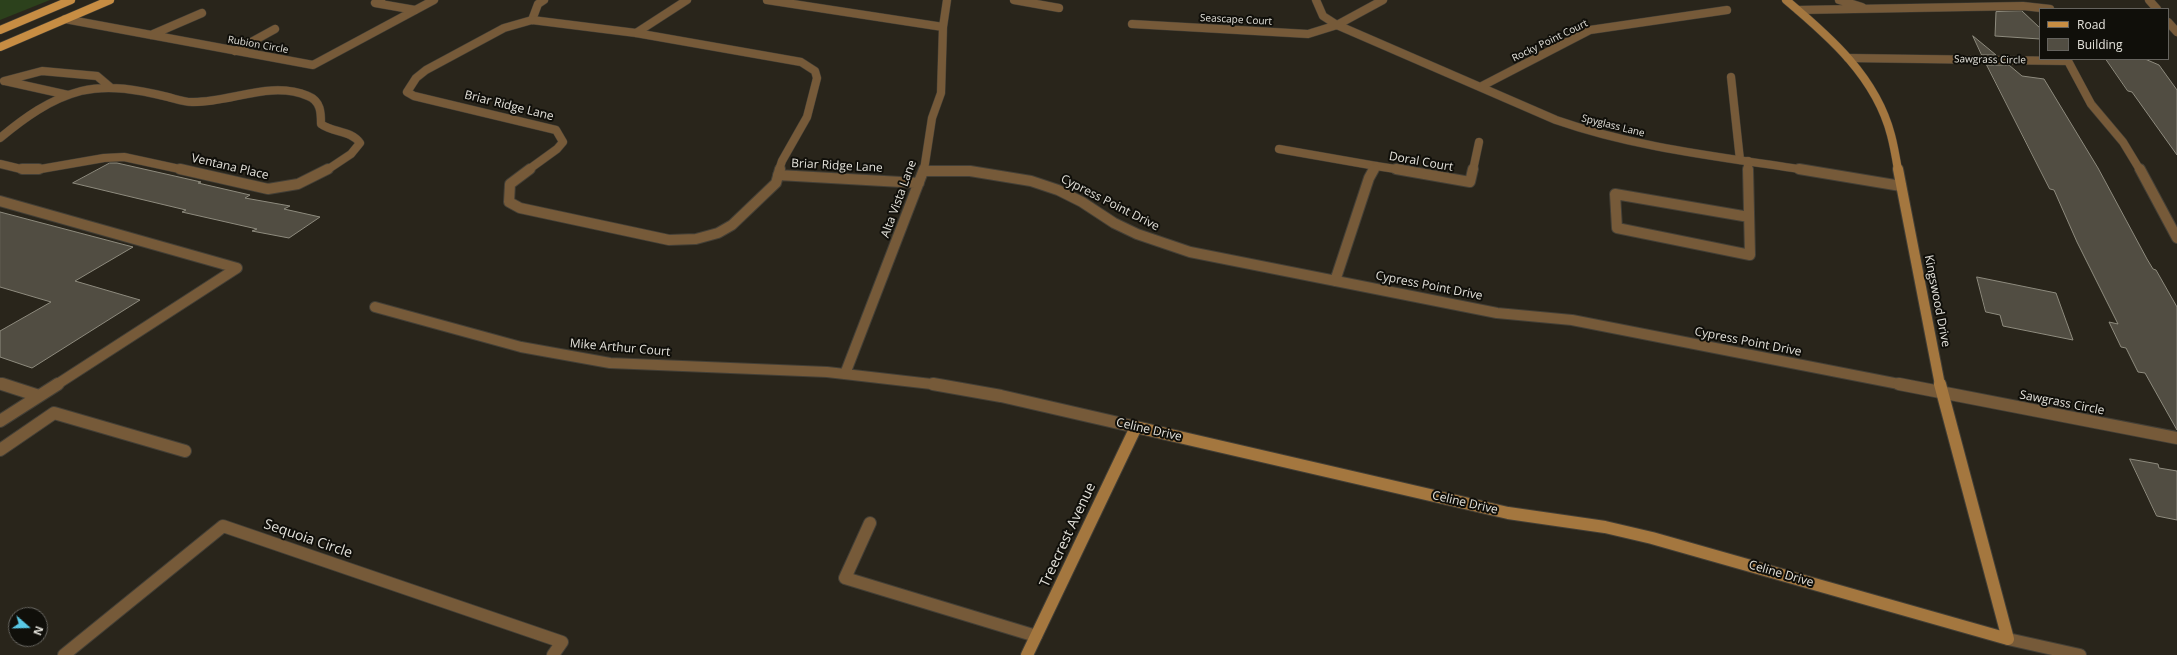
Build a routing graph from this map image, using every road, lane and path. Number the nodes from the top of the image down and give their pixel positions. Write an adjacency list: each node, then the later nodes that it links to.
1 (71, 0): 31 (main road)
2 (110, 0): 24 (main road)
3 (381, 0): 20 (street)
4 (434, 0): 20 (street, Rubion Circle)
5 (544, 0): 25 (street)
6 (687, 0): 33 (street)
7 (767, 0): 15 (street)
8 (947, 0): 29 (street, Alta Vista Lane)
9 (1014, 0): 16 (street)
10 (1316, 0): 28 (street, Spyglass Lane)
11 (1383, 0): 28 (street)
12 (1786, 0): 22 (street, Kingswood Drive)
13 (1838, 0): 19 (street)
14 (2149, 0): 18 (street)
15 (783, 1): 29 (street)
16 (1059, 8)
17 (2041, 8): 19 (street)
18 (2156, 8)
19 (1867, 9): 22 (street)
20 (415, 10): 36 (street, Rubion Circle)
21 (1727, 10): 41 (street, Rocky Point Court)
22 (1798, 10): 37 (street, Kingswood Drive)
23 (202, 13): 34 (street)
24 (65, 19): 34 (street, Rubion Circle); 35 (main road)
25 (532, 20): 33 (street, Briar Ridge Lane); 52 (street, Briar Ridge Lane)
26 (1132, 24): 28 (street, Seascape Court)
27 (2172, 24): 32 (street)
28 (1337, 25): 41 (street, Spyglass Lane)
29 (943, 27): 51 (street, Alta Vista Lane)
30 (275, 29): 36 (street)
31 (0, 30)
32 (2177, 32)
33 (636, 33): 52 (street, Briar Ridge Lane)
34 (151, 35): 36 (street, Rubion Circle)
35 (0, 47)
36 (235, 51)
37 (1848, 58): 54 (street, Kingswood Drive); 57 (street, Sawgrass Circle)
38 (1731, 77): 48 (street)
39 (2, 81): 40 (street); 42 (street, Ventana Place)
40 (110, 87): 42 (street, Ventana Place); 49 (street, Ventana Place)
41 (1480, 87): 48 (street, Spyglass Lane)
42 (68, 95): 44 (street, Ventana Place)
43 (0, 126): 44 (street)
44 (11, 128): 45 (street, Ventana Place)
45 (0, 138)
46 (1479, 142): 50 (street, Doral Court)
47 (1279, 149): 50 (street)
48 (1744, 161): 54 (street, Spyglass Lane); 56 (street)
49 (0, 164)
50 (1376, 166): 58 (street, Doral Court)
51 (924, 171): 53 (street, Alta Vista Lane); 58 (street, Cypress Point Drive)
52 (778, 175): 53 (street, Briar Ridge Lane)
53 (919, 183): 60 (street, Alta Vista Lane)
54 (1901, 186): 62 (street, Kingswood Drive)
55 (0, 201): 63 (street)
56 (1749, 217): 56 (street)
57 (2177, 238)
58 (1335, 281): 62 (street, Cypress Point Drive)
59 (375, 307): 60 (street, Mike Arthur Court)
60 (845, 374): 65 (street, Celine Drive)
61 (0, 383): 63 (street)
62 (1942, 394): 66 (street, Sawgrass Circle); 71 (street, Kingswood Drive)
63 (39, 396): 64 (street)
64 (0, 421)
65 (1136, 427): 70 (street, Treecrest Avenue); 71 (street, Celine Drive)
66 (2177, 438)
67 (0, 450): 68 (street)
68 (185, 450)
69 (870, 523): 70 (street)
70 (1036, 636): 74 (street, Treecrest Avenue)
71 (2008, 639): 75 (street, Celine Drive)
72 (64, 655): 73 (street, Sequoia Circle)
73 (553, 655)
74 (1027, 655)
75 (2080, 655)

